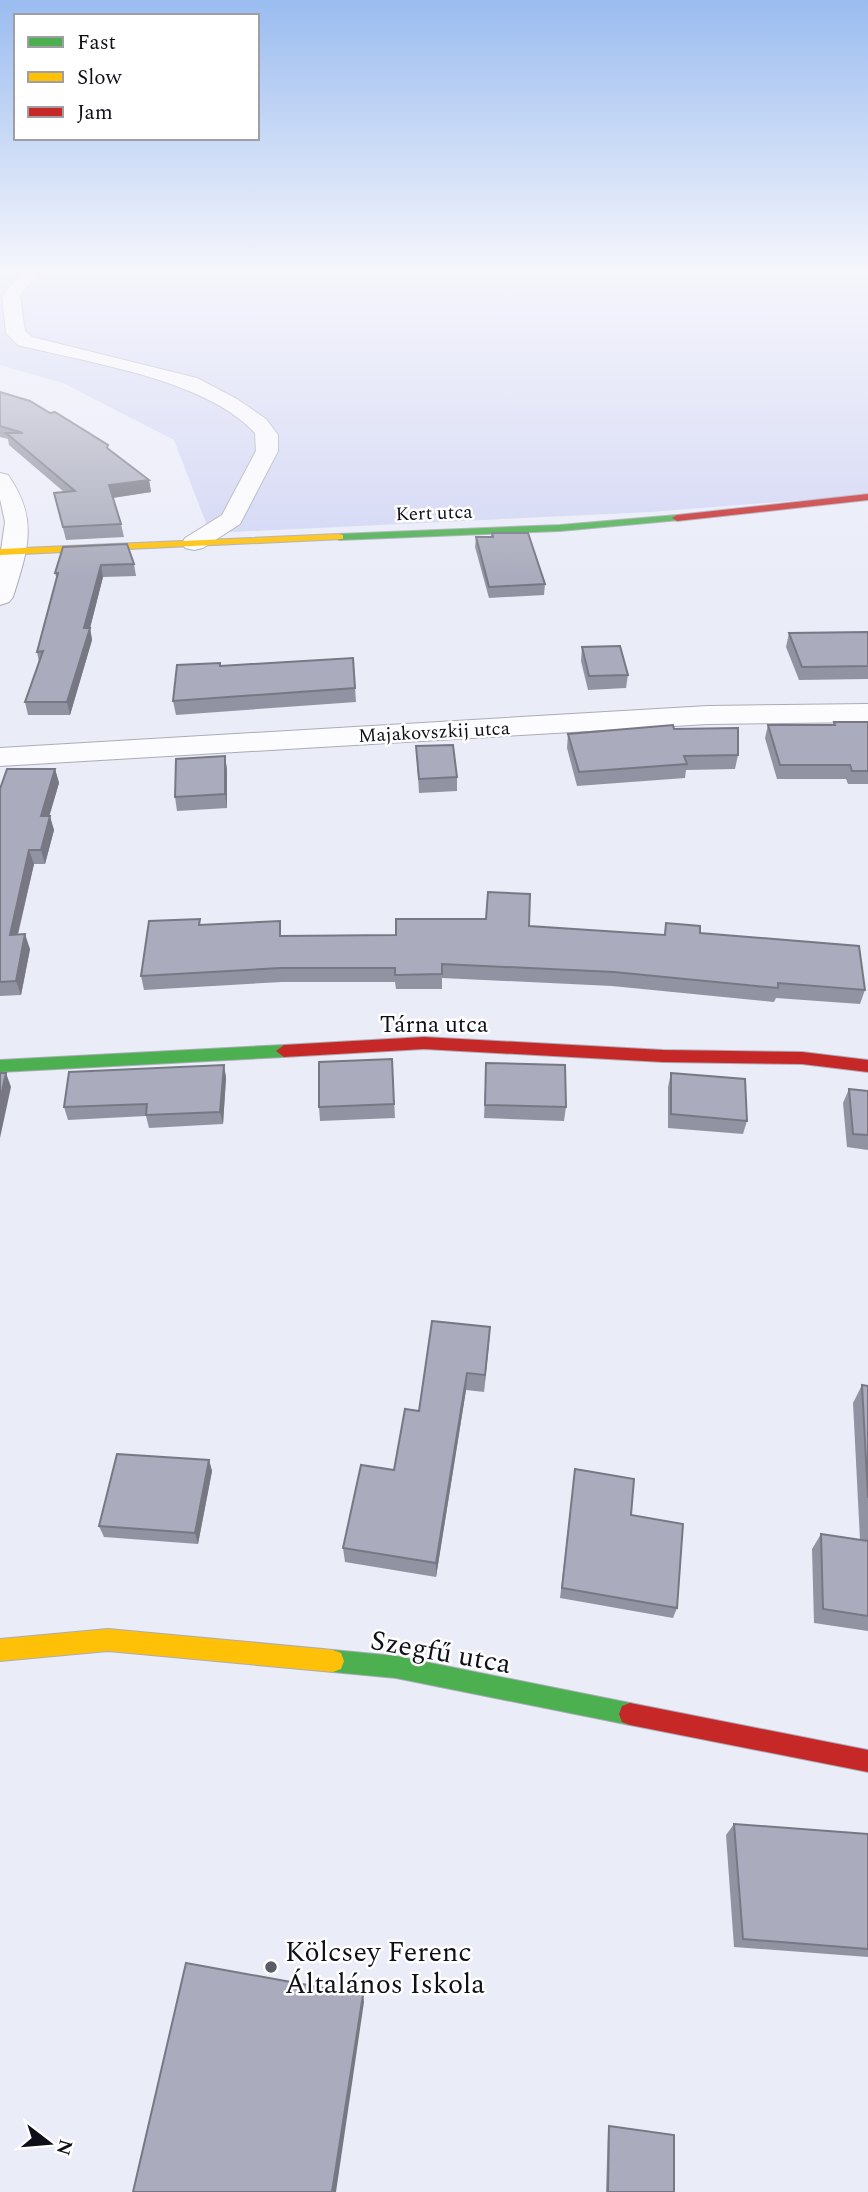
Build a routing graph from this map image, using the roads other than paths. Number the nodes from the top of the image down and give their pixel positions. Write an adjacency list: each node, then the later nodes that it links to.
1 (151, 372): 4 (street)
2 (0, 480): 5 (street)
3 (868, 498): 4 (street, Kert utca)
4 (194, 542): 5 (street, Kert utca)
5 (7, 552): 6 (street)
6 (0, 597)
7 (868, 713): 8 (street, Majakovszkij utca)
8 (0, 757)
9 (0, 1066): 10 (street, Tárna utca)
10 (868, 1066)
11 (0, 1650): 12 (street, Szegfű utca)
12 (868, 1761)

